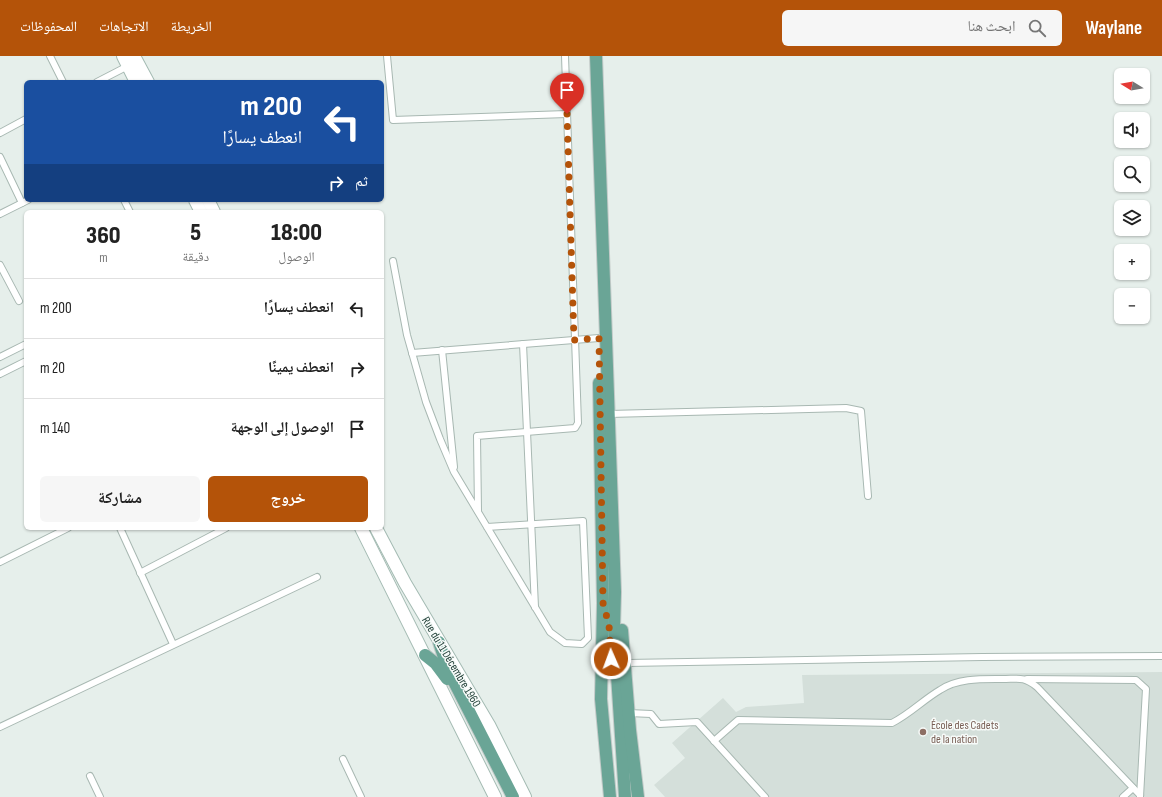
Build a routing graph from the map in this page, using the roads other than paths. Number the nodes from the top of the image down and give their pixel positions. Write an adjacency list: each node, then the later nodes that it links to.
1 (50, 56): 7 (lane)
2 (387, 56): 11 (lane)
3 (565, 56): 11 (lane)
4 (589, 56): 21 (main road)
5 (596, 56): 30 (main road)
6 (128, 59): 8 (lane); 9 (main road); 10 (main road)
7 (62, 80)
8 (100, 80)
9 (135, 80)
10 (146, 80)
11 (567, 114): 22 (lane)
12 (24, 120): 13 (lane)
13 (0, 133)
14 (0, 157): 15 (lane)
15 (24, 200)
16 (25, 202): 17 (lane)
17 (0, 214)
18 (393, 262): 26 (lane)
19 (0, 265): 20 (lane)
20 (19, 301)
21 (599, 338): 22 (lane); 46 (main road)
22 (574, 340): 23 (lane); 31 (lane)
23 (523, 344): 25 (lane); 31 (lane)
24 (24, 345): 27 (lane)
25 (442, 350): 26 (lane); 32 (lane)
26 (412, 353): 32 (lane)
27 (0, 357)
28 (24, 362): 29 (lane)
29 (0, 374)
30 (609, 414): 33 (lane); 45 (main road)
31 (527, 432): 34 (lane); 35 (lane)
32 (454, 472): 34 (lane)
33 (868, 496)
34 (478, 512): 36 (lane)
35 (531, 524): 36 (lane); 47 (lane); 47 (lane)
36 (487, 527): 47 (lane)
37 (64, 530): 42 (lane)
38 (121, 530): 43 (lane)
39 (222, 530): 43 (lane)
40 (362, 530): 50 (main road, Rue du 11 Décembre 1960)
41 (377, 530): 48 (main road, Rue du 11 Décembre 1960)
42 (0, 562)
43 (140, 572): 49 (lane)
44 (317, 577): 49 (lane)
45 (615, 592): 52 (main road); 69 (main road)
46 (603, 603): 67 (main road); 68 (main road)
47 (535, 608)
48 (439, 642): 65 (main road); 66 (main road, Rue du 11 Décembre 1960)
49 (173, 644): 55 (lane)
50 (425, 655): 63 (main road, Rue du 11 Décembre 1960); 64 (main road)
51 (1162, 656): 52 (lane)
52 (626, 664): 54 (main road)
53 (1027, 679): 56 (lane); 59 (lane); 60 (lane)
54 (629, 713): 56 (lane); 70 (main road)
55 (0, 727)
56 (714, 741): 71 (lane)
57 (343, 759): 62 (lane)
58 (90, 776): 61 (lane)
59 (1133, 788): 60 (lane); 72 (lane)
60 (1140, 796)
61 (100, 797)
62 (361, 797)
63 (495, 797)
64 (505, 797)
65 (513, 797)
66 (525, 797)
67 (610, 797)
68 (619, 797)
69 (625, 797)
70 (638, 797)
71 (765, 797)
72 (1123, 797)

